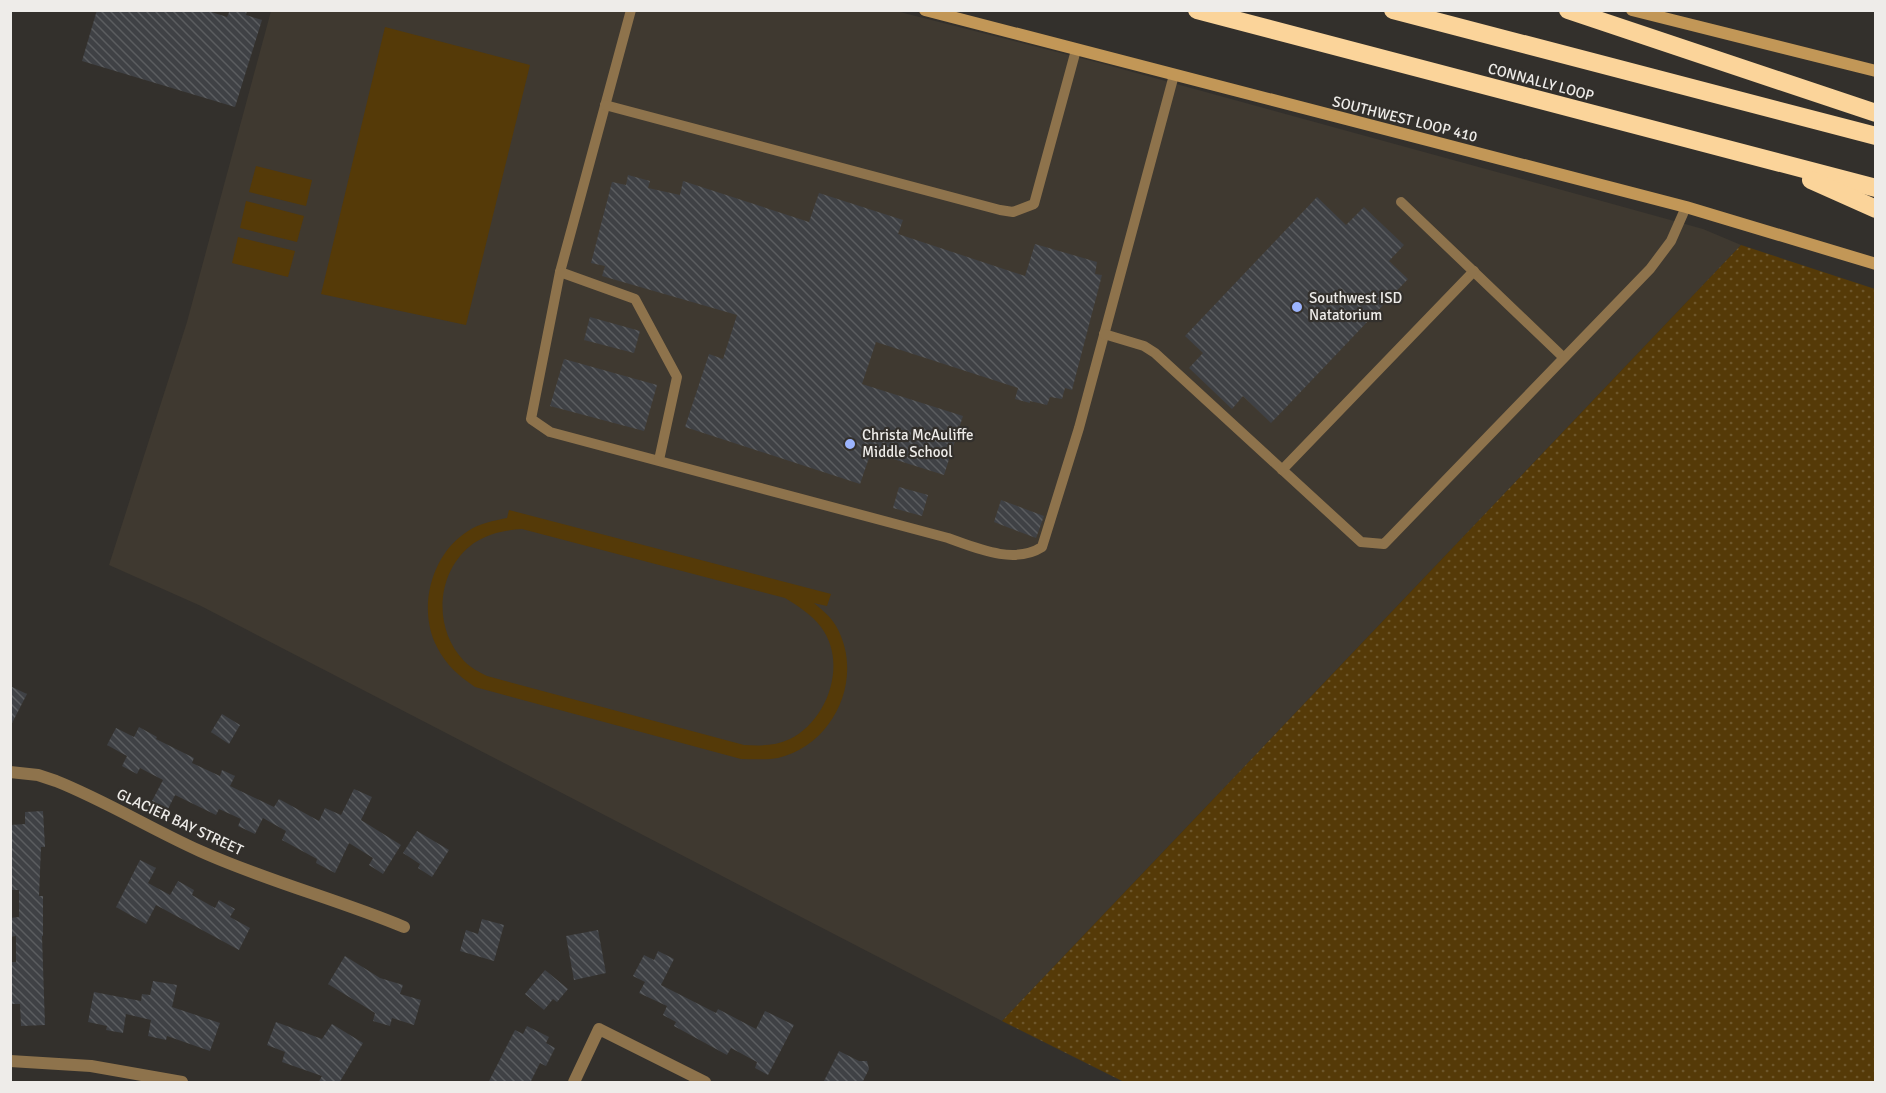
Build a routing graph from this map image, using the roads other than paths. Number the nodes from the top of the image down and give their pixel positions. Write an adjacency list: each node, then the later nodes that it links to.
1 (631, 10): 10 (lane)
2 (925, 10): 7 (main road, SOUTHWEST LOOP 410)
3 (1197, 10): 13 (highway, CONNALLY LOOP)
4 (1394, 10): 12 (highway)
5 (1568, 10): 11 (highway)
6 (1632, 10): 8 (main road)
7 (1076, 50): 9 (main road, SOUTHWEST LOOP 410); 10 (lane)
8 (1875, 71)
9 (1174, 75): 16 (main road, SOUTHWEST LOOP 410); 21 (lane)
10 (605, 105): 20 (lane)
11 (1875, 113)
12 (1875, 136)
13 (1763, 159): 14 (highway, CONNALLY LOOP); 17 (highway)
14 (1875, 188)
15 (1401, 202): 19 (lane)
16 (1686, 207): 18 (main road, SOUTHWEST LOOP 410); 22 (lane)
17 (1875, 209)
18 (1875, 264)
19 (1474, 271): 22 (lane); 24 (lane)
20 (560, 272): 23 (lane); 23 (lane)
21 (1104, 334): 23 (lane); 24 (lane)
22 (1563, 357): 24 (lane)
23 (659, 460)
24 (1282, 470)
25 (10, 772): 26 (street, GLACIER BAY STREET)
26 (404, 927)
27 (10, 1061): 28 (street)
28 (182, 1083)
29 (574, 1083): 30 (street)
30 (705, 1083)

